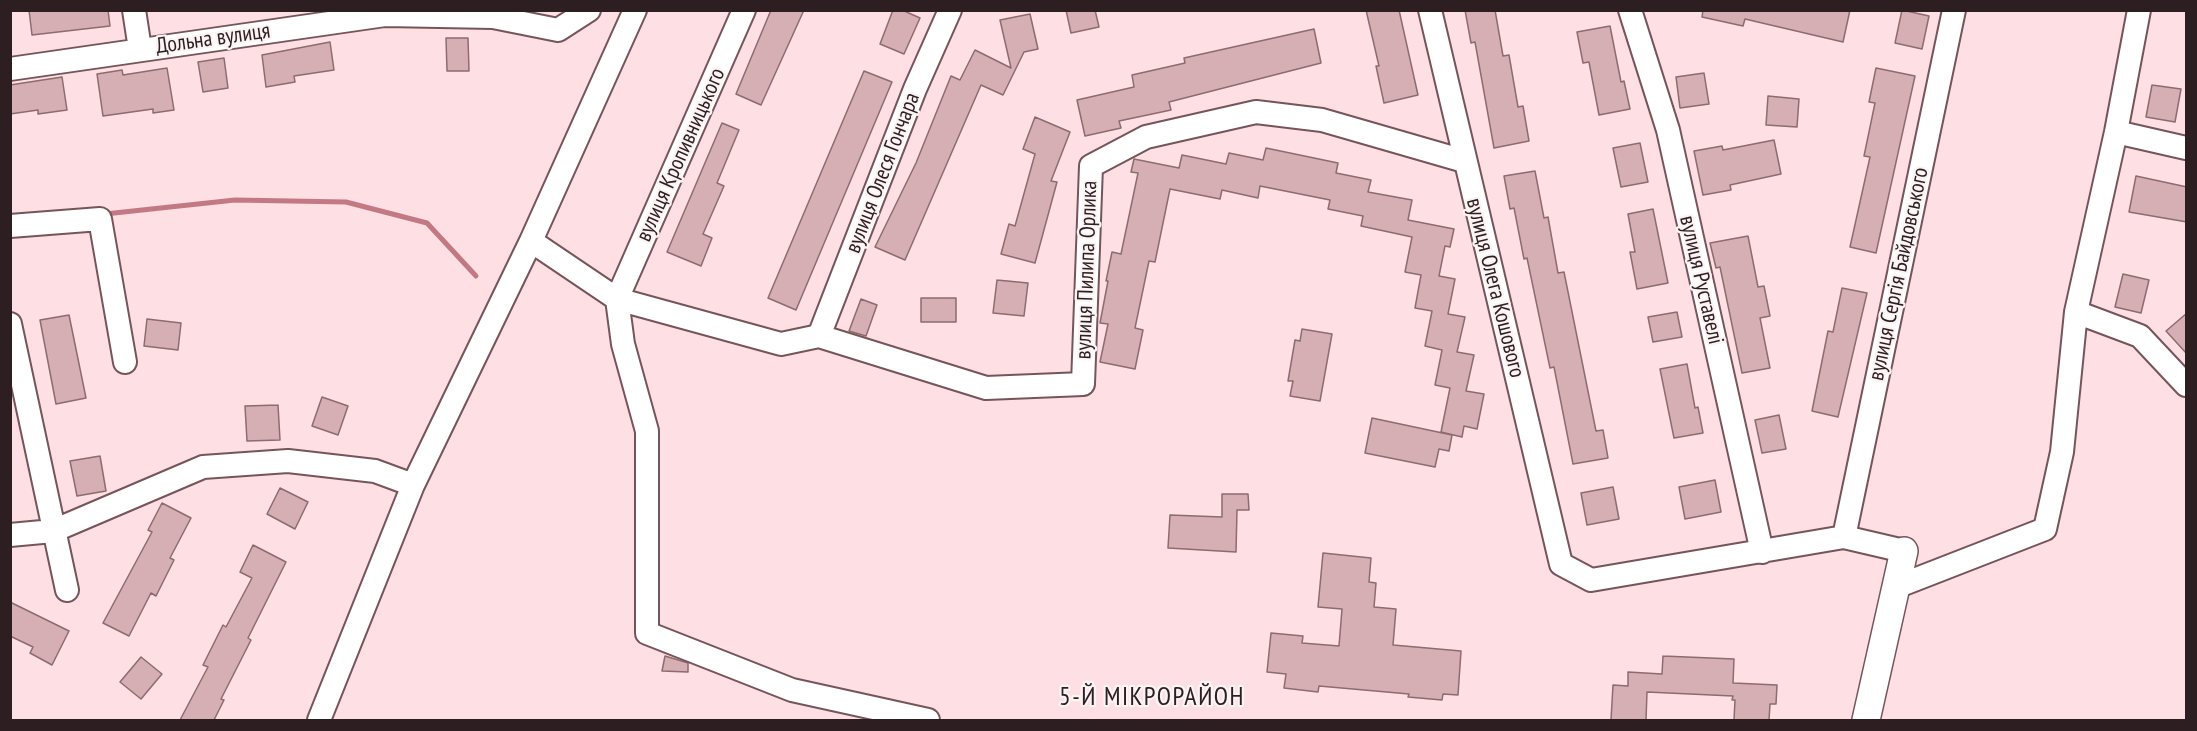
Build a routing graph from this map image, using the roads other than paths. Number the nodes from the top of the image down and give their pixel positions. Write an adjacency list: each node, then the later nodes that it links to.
1 (134, 10): 10 (street)
2 (589, 10): 10 (street, Дольна вулиця)
3 (744, 10): 17 (street, вулиця Кропивницького)
4 (950, 10): 20 (street, вулиця Олеся Гончара)
5 (1430, 10): 14 (street, вулиця Олега Кошового)
6 (1630, 10): 28 (street, вулиця Руставелі)
7 (1954, 10): 26 (street, вулиця Сергія Байдовського)
8 (2139, 10): 12 (street)
9 (632, 11): 16 (street)
10 (140, 49): 11 (street, Дольна вулиця)
11 (10, 69)
12 (2116, 132): 13 (street); 18 (street)
13 (2187, 148)
14 (1464, 161): 20 (street, вулиця Пилипа Орлика); 28 (street, вулиця Олега Кошового)
15 (10, 226): 21 (street)
16 (531, 241): 17 (street); 23 (street)
17 (617, 299): 20 (street); 32 (street)
18 (2076, 312): 22 (street); 29 (street)
19 (10, 324): 24 (street)
20 (819, 336)
21 (125, 362)
22 (2187, 385)
23 (413, 485): 24 (street); 31 (street)
24 (53, 531): 25 (street); 30 (street)
25 (10, 535)
26 (1844, 537): 27 (street); 28 (street)
27 (1904, 551): 29 (street)
28 (1762, 552)
29 (1896, 587): 33 (street)
30 (67, 590)
31 (319, 720)
32 (928, 720)
33 (1866, 720)

